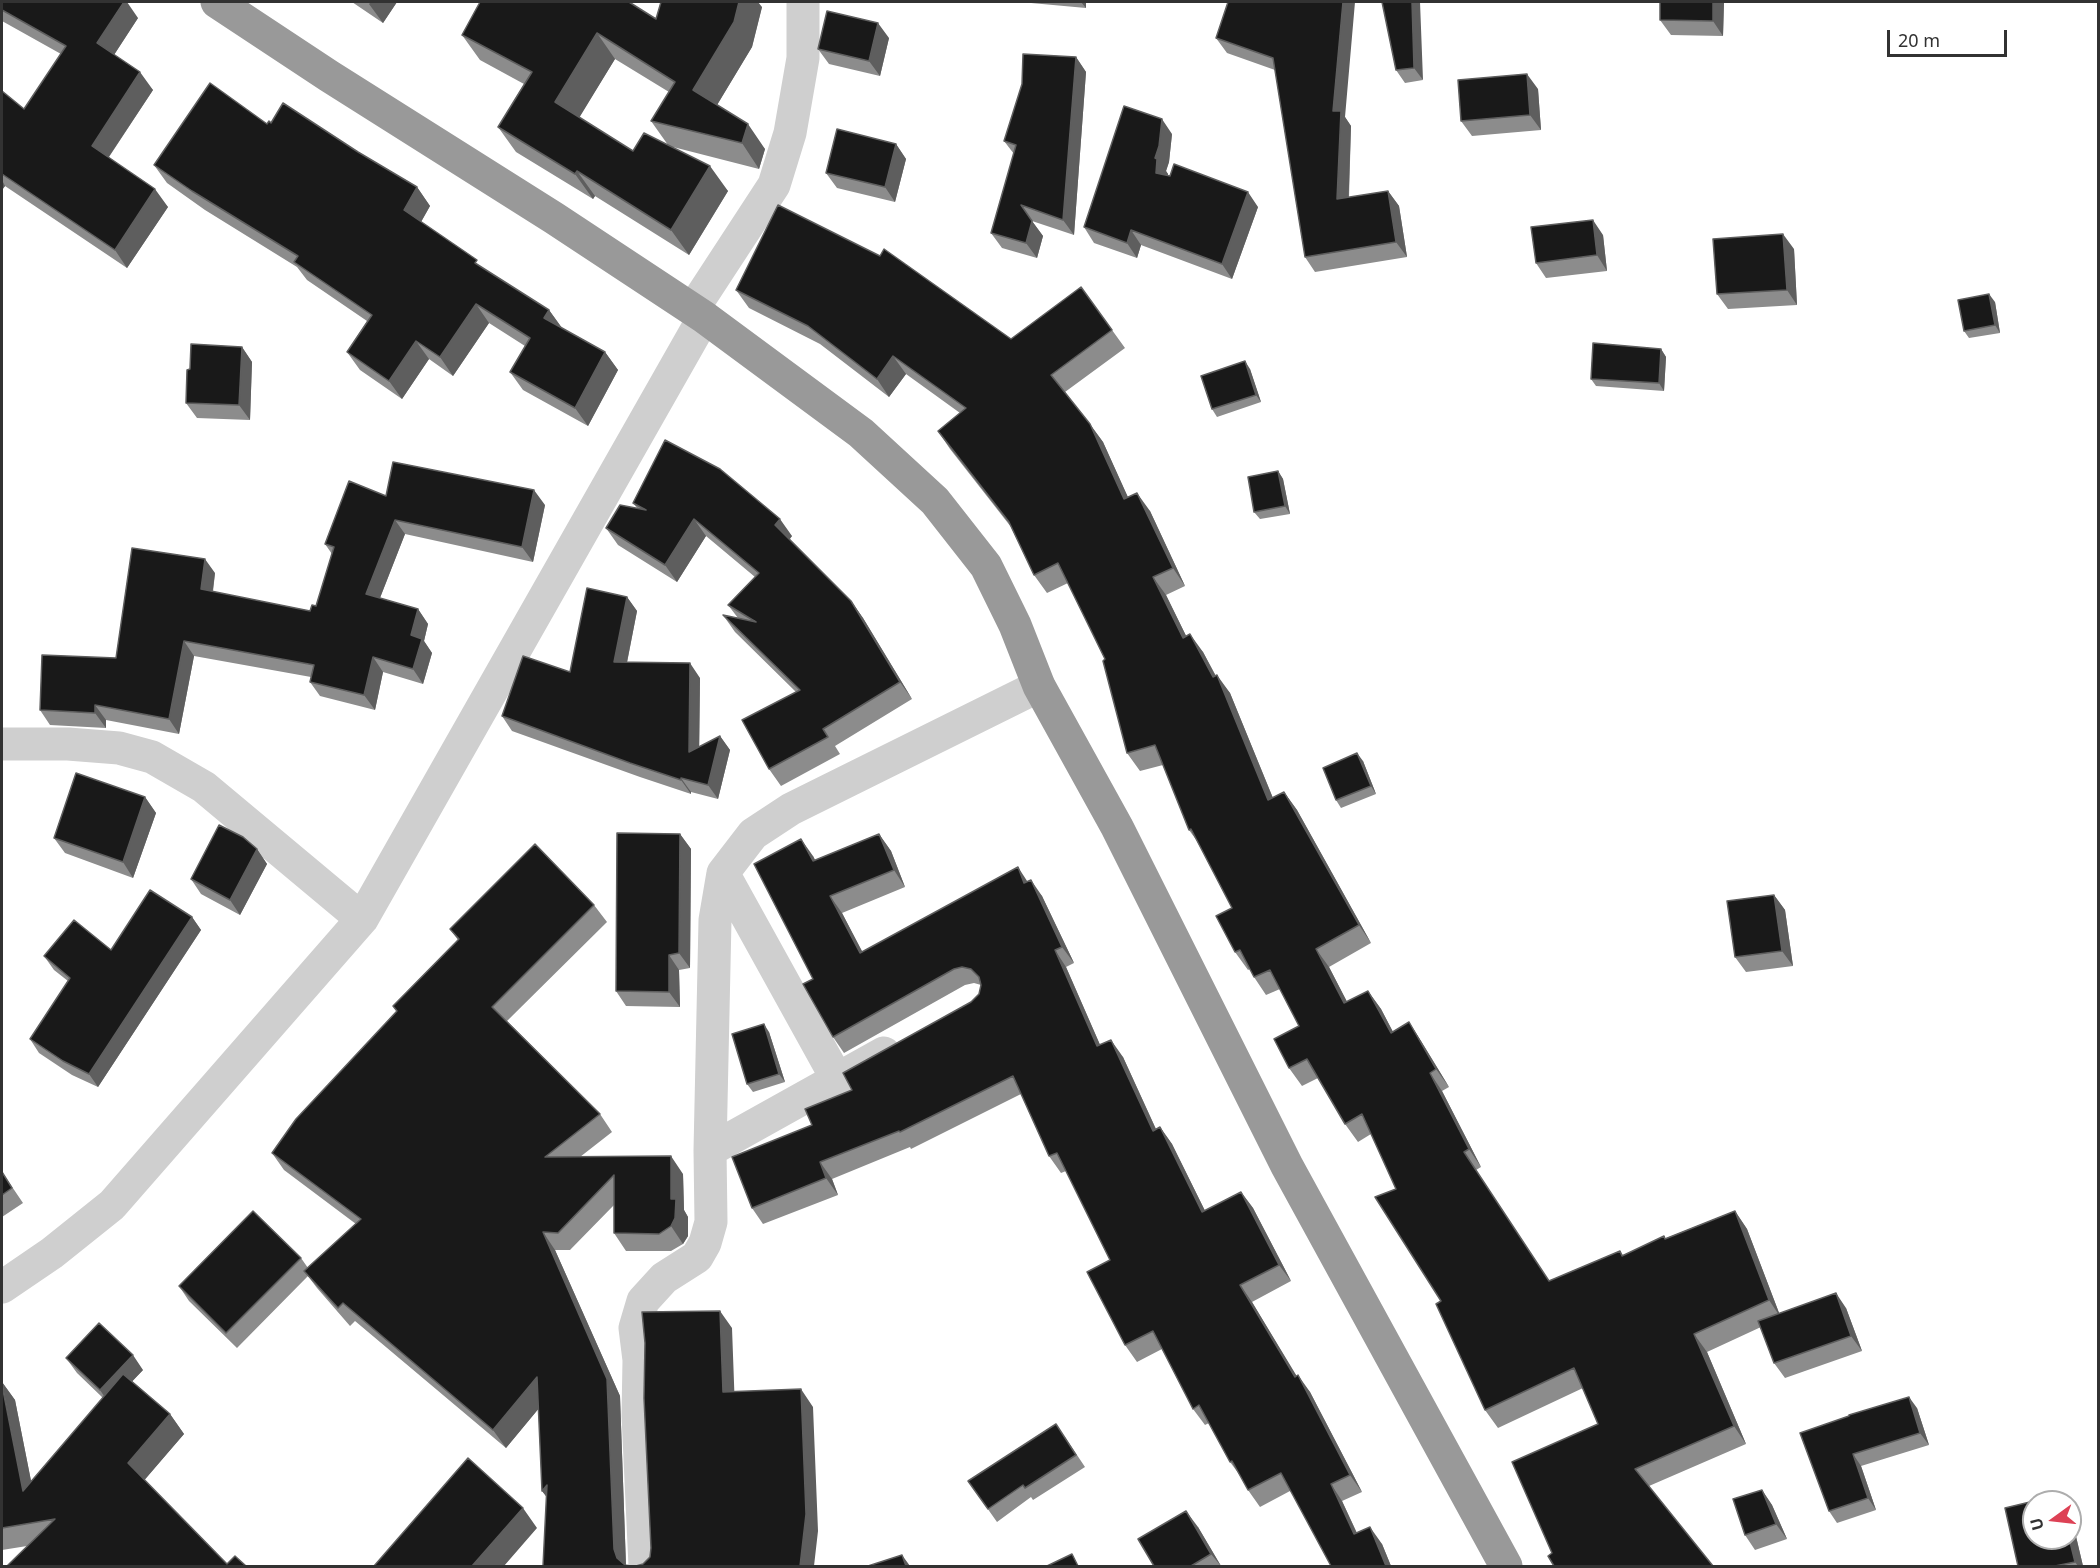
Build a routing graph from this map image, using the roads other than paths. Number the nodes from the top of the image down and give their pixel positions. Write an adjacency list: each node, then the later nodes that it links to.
1 (217, 2): 3 (highway)
2 (803, 2): 3 (street)
3 (699, 313): 4 (highway); 7 (street)
4 (1039, 686): 6 (street); 13 (highway)
5 (2, 744): 7 (street)
6 (723, 873): 9 (street); 10 (street)
7 (362, 918): 11 (street)
8 (906, 1041): 9 (street)
9 (837, 1079): 10 (street)
10 (710, 1150): 12 (street)
11 (2, 1287)
12 (645, 1566)
13 (1506, 1566)

